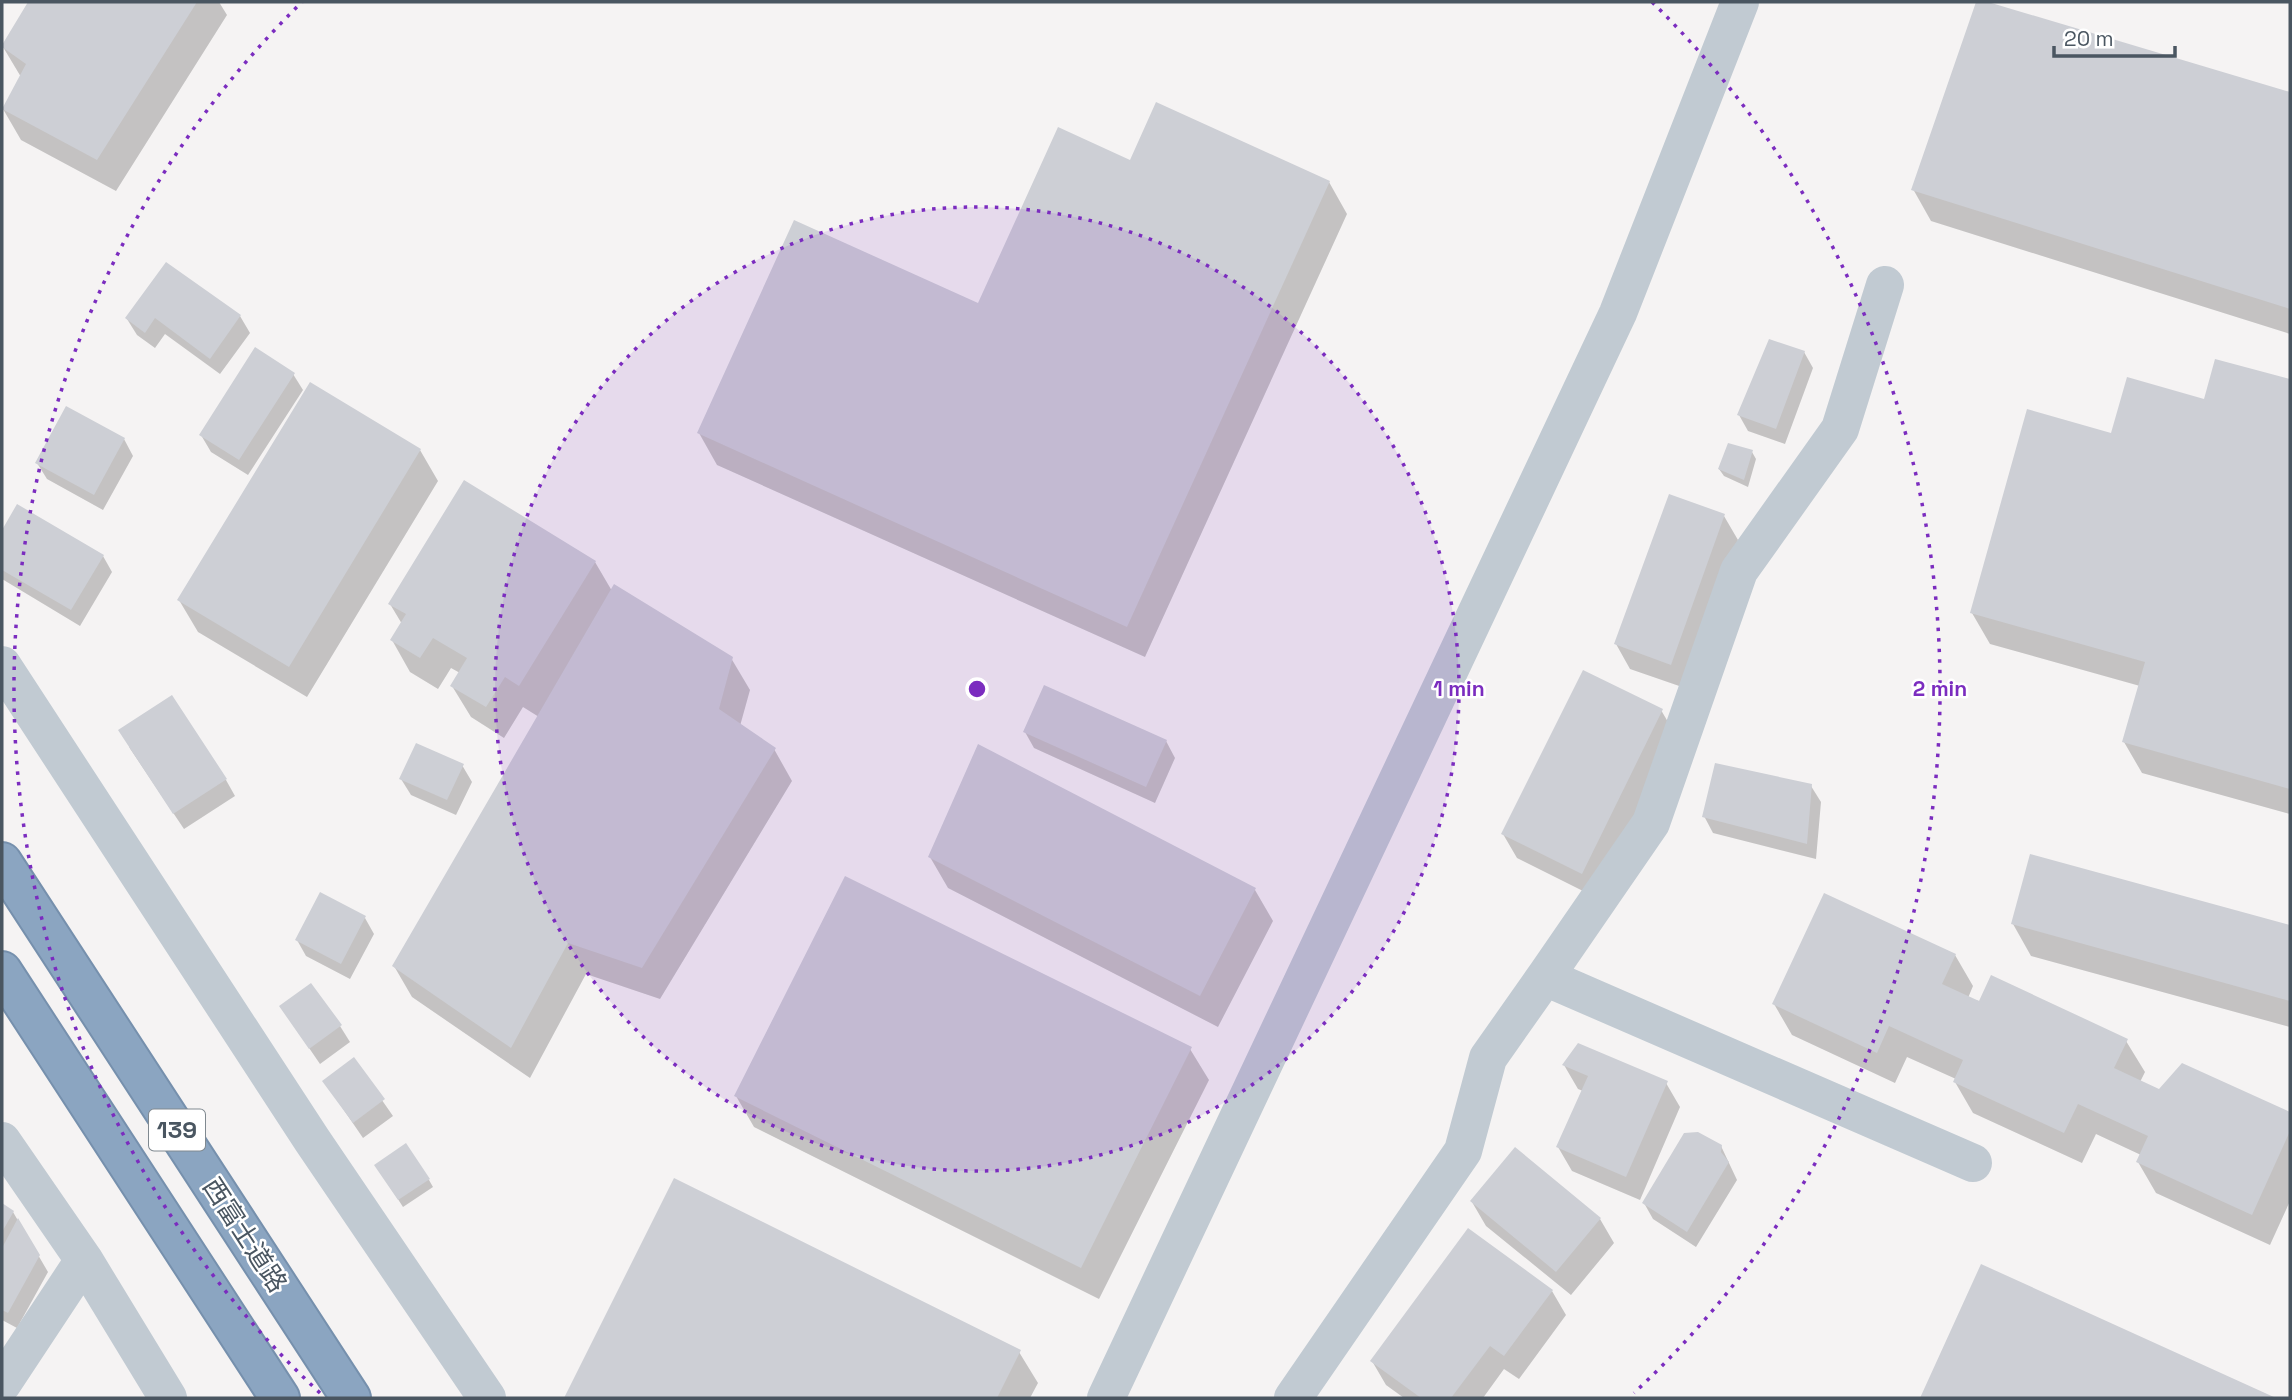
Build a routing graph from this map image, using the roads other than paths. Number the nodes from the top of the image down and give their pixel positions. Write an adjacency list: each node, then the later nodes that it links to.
1 (1740, 2): 15 (street)
2 (1885, 285): 6 (street)
3 (2, 665): 14 (street)
4 (2, 862): 13 (highway, 西富士道路 / 139)
5 (2, 971): 12 (highway, 139)
6 (1545, 977): 8 (street); 16 (street)
7 (2, 1141): 9 (street)
8 (1973, 1163)
9 (84, 1260): 10 (street); 11 (street)
10 (2, 1384)
11 (168, 1398)
12 (280, 1398)
13 (351, 1398)
14 (487, 1398)
15 (1106, 1398)
16 (1293, 1398)

